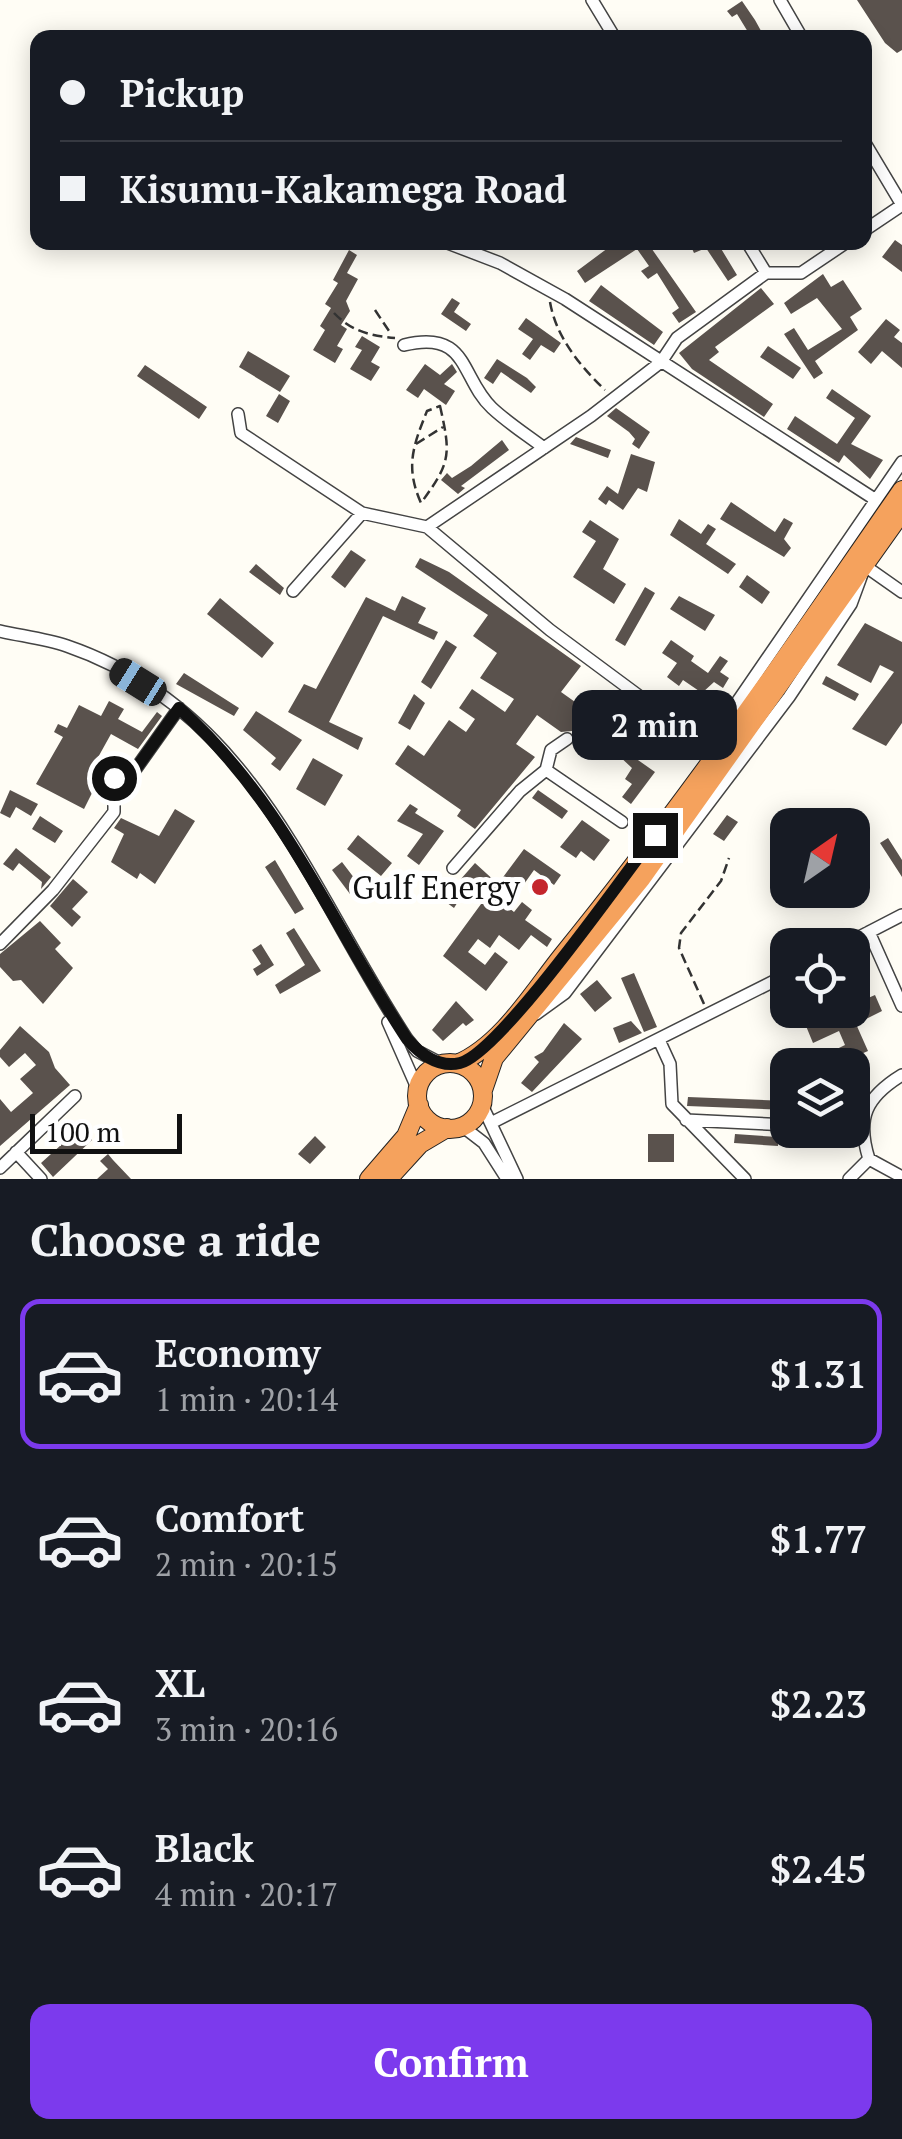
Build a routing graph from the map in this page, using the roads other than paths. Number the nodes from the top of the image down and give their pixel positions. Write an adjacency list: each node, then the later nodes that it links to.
1 (592, 0): 3 (street)
2 (780, 0): 4 (street)
3 (610, 30)
4 (797, 30)
5 (872, 155): 6 (street)
6 (902, 205): 7 (street)
7 (872, 225)
8 (466, 250): 13 (street)
9 (752, 250): 11 (street)
10 (835, 250): 11 (street)
11 (766, 273): 13 (street)
12 (404, 345): 15 (street)
13 (661, 362): 15 (street); 18 (street)
14 (238, 414): 20 (street)
15 (544, 448): 21 (street)
16 (902, 462): 18 (street)
17 (902, 490): 28 (highway)
18 (876, 500): 28 (street)
19 (902, 511): 22 (highway)
20 (362, 513): 21 (street); 23 (street)
21 (428, 527): 28 (street)
22 (866, 566): 24 (street); 43 (highway)
23 (293, 591)
24 (902, 592)
25 (0, 632): 26 (street)
26 (179, 708): 35 (street); 36 (street)
27 (567, 738): 29 (street)
28 (712, 750): 40 (highway)
29 (546, 770): 30 (street); 31 (street)
30 (622, 822)
31 (453, 868)
32 (902, 916): 33 (street)
33 (870, 932)
34 (870, 934): 38 (street)
35 (0, 944)
36 (369, 976): 40 (street); 44 (street)
37 (770, 983): 39 (street)
38 (902, 1006)
39 (659, 1040): 46 (street); 47 (street)
40 (450, 1064): 43 (highway); 44 (highway)
41 (902, 1074): 45 (street)
42 (74, 1096): 51 (street)
43 (482, 1097): 47 (street); 49 (highway)
44 (419, 1098): 49 (highway); 56 (highway)
45 (870, 1101)
46 (686, 1120): 48 (street); 60 (street)
47 (491, 1123): 59 (street)
48 (770, 1124)
49 (455, 1127): 57 (highway); 58 (street)
50 (864, 1148): 52 (street)
51 (16, 1152): 53 (street); 55 (street)
52 (868, 1159): 54 (street); 61 (street)
53 (0, 1168)
54 (902, 1177)
55 (41, 1179)
56 (369, 1179)
57 (388, 1179)
58 (508, 1179)
59 (517, 1179)
60 (745, 1179)
61 (849, 1179)

